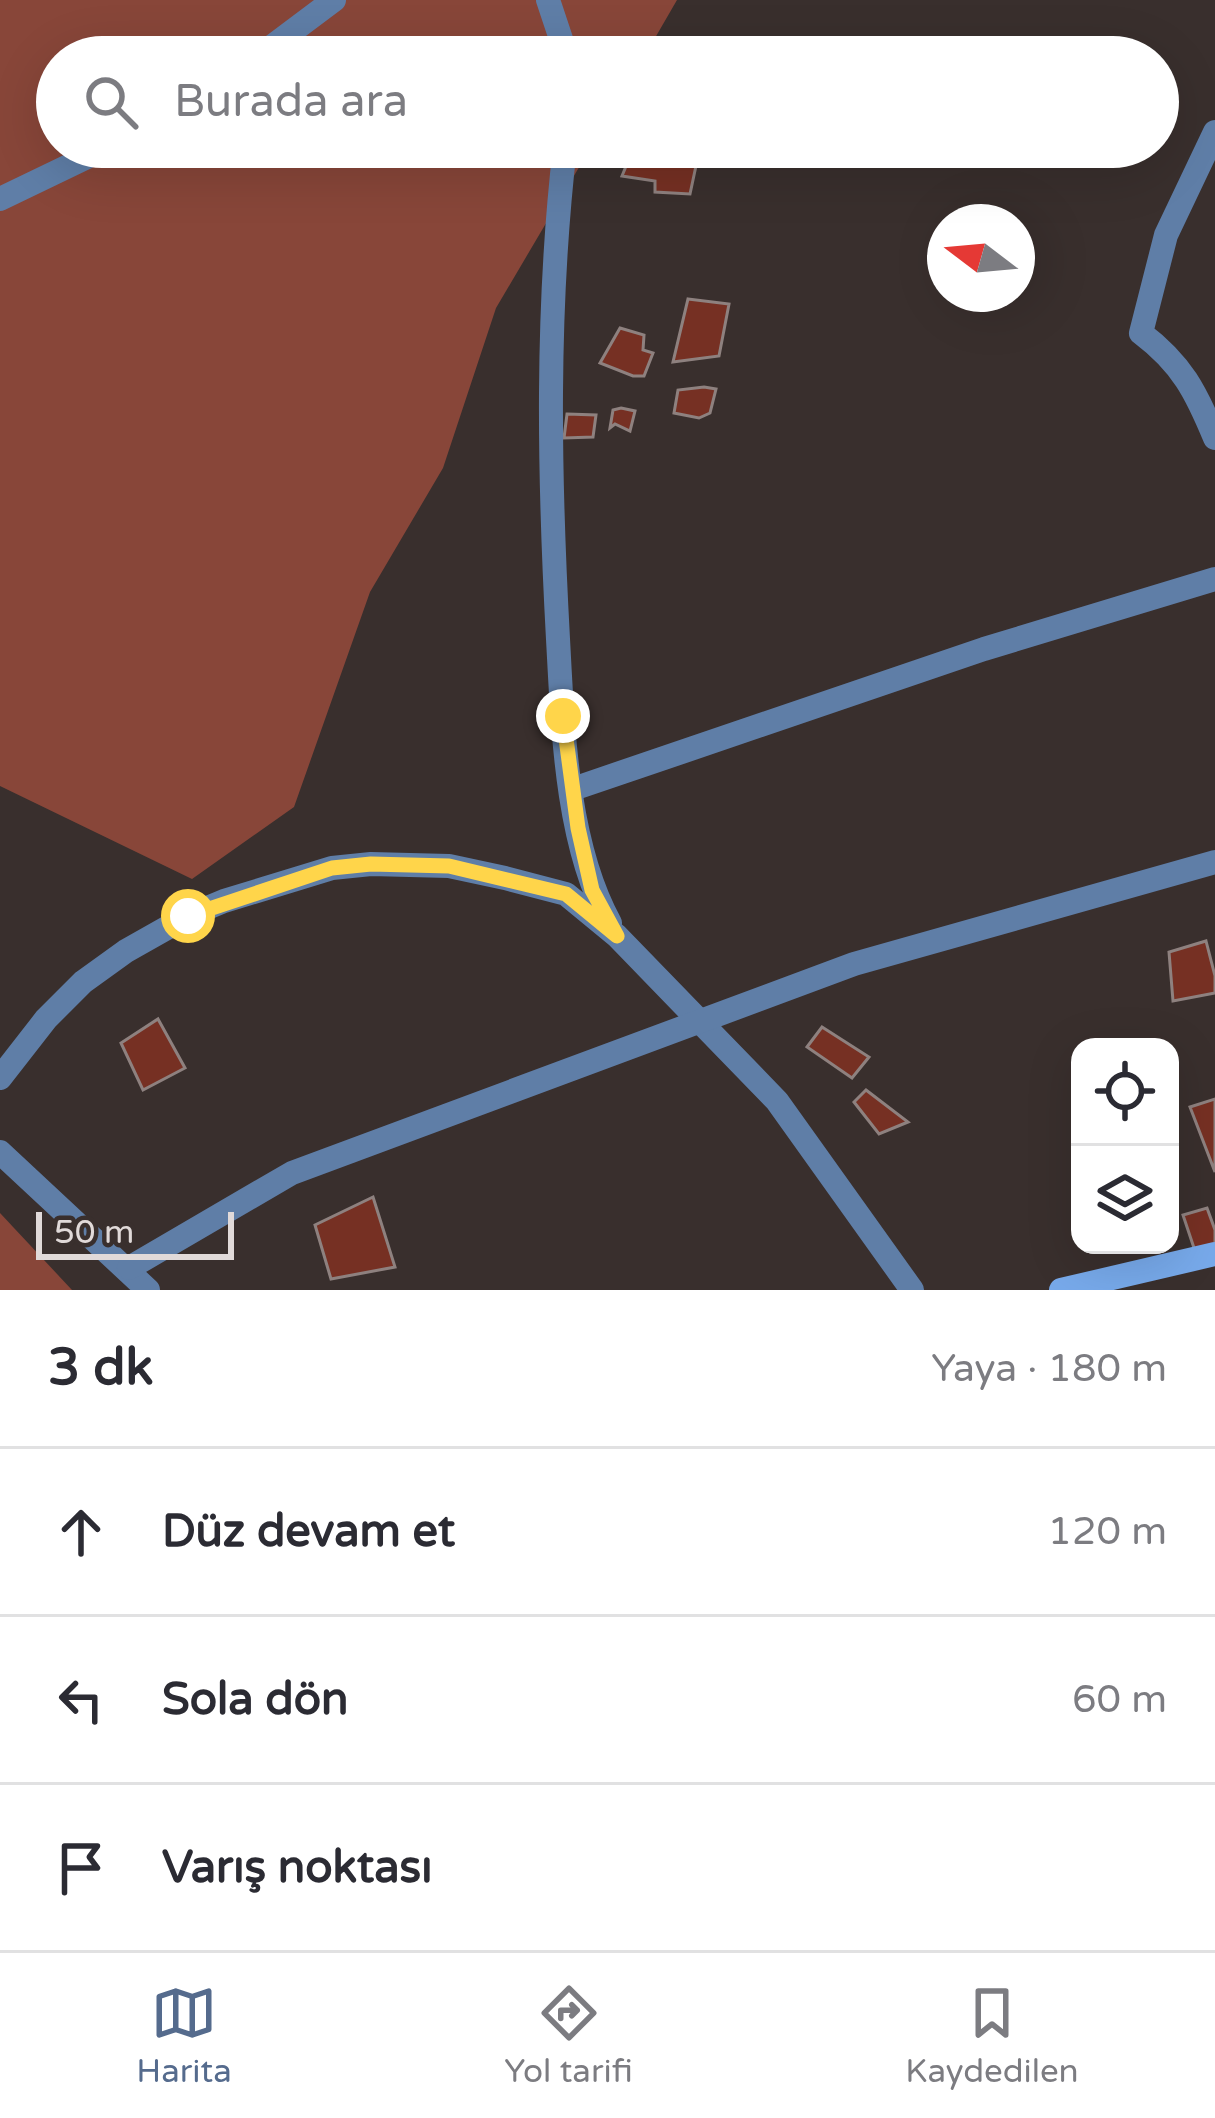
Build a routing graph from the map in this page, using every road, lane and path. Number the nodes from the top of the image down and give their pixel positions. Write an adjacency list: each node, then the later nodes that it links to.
1 (334, 0): 3 (street)
2 (548, 0): 4 (street)
3 (286, 36)
4 (560, 36)
5 (1215, 132): 9 (street)
6 (64, 168): 8 (street)
7 (564, 168): 11 (street)
8 (0, 199)
9 (1215, 438)
10 (1215, 579): 11 (street)
11 (573, 789): 13 (street)
12 (1215, 862): 14 (street)
13 (617, 936): 14 (street); 15 (street)
14 (700, 1022): 18 (street); 20 (street)
15 (0, 1078)
16 (0, 1152): 18 (street)
17 (1215, 1254): 21 (main road)
18 (129, 1268): 19 (street)
19 (148, 1290)
20 (912, 1290)
21 (1061, 1290)

